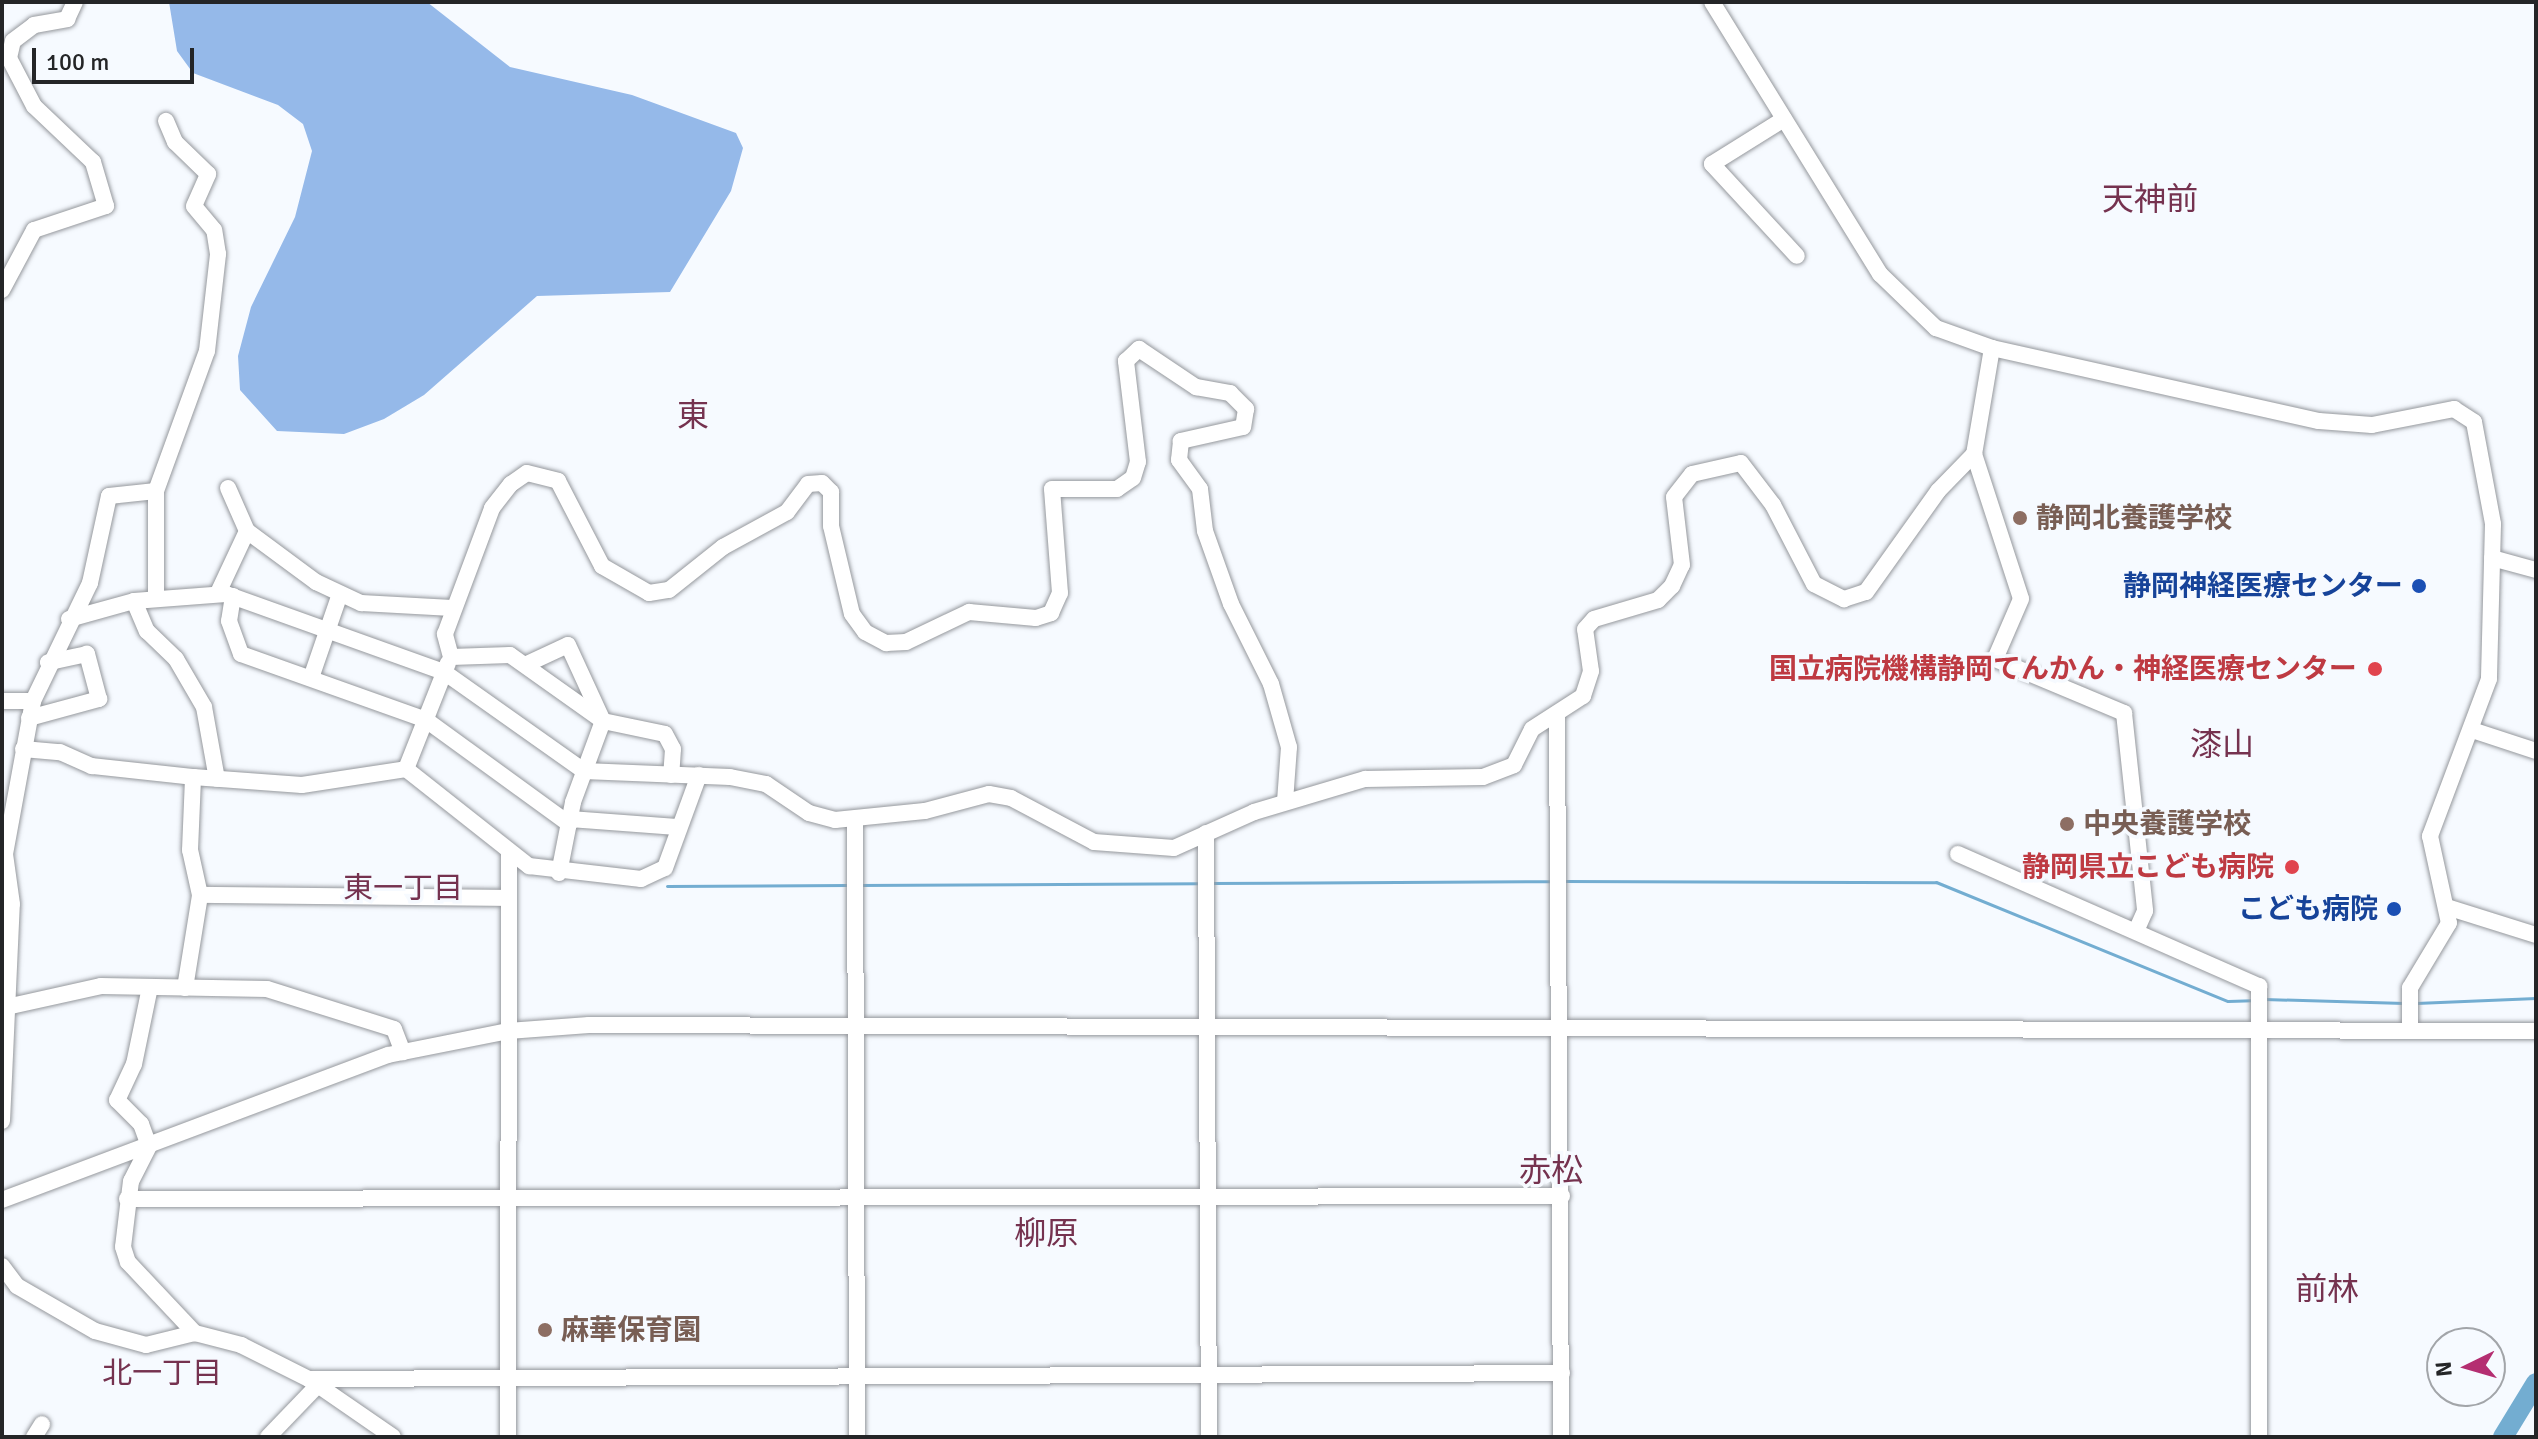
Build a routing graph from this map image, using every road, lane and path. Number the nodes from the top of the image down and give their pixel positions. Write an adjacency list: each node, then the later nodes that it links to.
1 (75, 2): 6 (street)
2 (1712, 2): 3 (street)
3 (1784, 119): 5 (street); 7 (street)
4 (166, 121): 10 (street)
5 (1797, 256)
6 (2, 290)
7 (1992, 348): 8 (street); 12 (street)
8 (1974, 454): 27 (street); 53 (street)
9 (228, 488): 11 (street)
10 (156, 491): 16 (street); 19 (street)
11 (247, 531): 14 (street); 15 (street)
12 (2492, 558): 13 (street); 30 (street)
13 (2536, 570)
14 (340, 594): 18 (street); 20 (street)
15 (226, 595): 16 (street); 20 (street); 24 (street)
16 (156, 598): 17 (street)
17 (134, 601): 19 (street); 40 (street)
18 (452, 608): 22 (street); 41 (street)
19 (69, 619): 21 (street)
20 (327, 631): 22 (street); 24 (street)
21 (48, 662): 26 (street); 26 (street)
22 (448, 664): 23 (street); 28 (street); 36 (street)
23 (527, 664): 29 (street); 29 (street)
24 (311, 678): 28 (street)
25 (2, 701): 26 (street)
26 (31, 709): 31 (street)
27 (1557, 715): 41 (street); 59 (street)
28 (426, 720): 34 (street); 43 (street)
29 (603, 721): 36 (street); 37 (street)
30 (2472, 730): 32 (street); 52 (street)
31 (23, 749): 35 (street); 39 (street)
32 (2536, 751)
33 (2, 765): 35 (street)
34 (406, 769): 40 (street); 47 (street)
35 (19, 771): 46 (street)
36 (584, 771): 37 (street); 43 (street)
37 (671, 775): 38 (street)
38 (699, 775): 42 (street); 44 (street)
39 (193, 777): 40 (street); 50 (street)
40 (217, 779)
41 (1285, 801): 45 (street)
42 (855, 819): 45 (street); 60 (street)
43 (569, 821): 44 (street); 49 (street)
44 (677, 827): 49 (street)
45 (1206, 833): 58 (street)
46 (3, 853): 57 (street)
47 (509, 853): 49 (street); 51 (street)
48 (1958, 854): 53 (street)
49 (559, 873)
50 (200, 895): 51 (street); 56 (street)
51 (506, 898): 61 (street)
52 (2450, 908): 54 (street); 62 (street)
53 (2136, 931): 64 (street)
54 (2536, 935)
55 (150, 987): 56 (street); 57 (street); 67 (street)
56 (185, 988): 65 (street)
57 (5, 1008): 66 (street)
58 (1207, 1023): 59 (street); 60 (street); 69 (street)
59 (1562, 1024): 64 (street); 68 (street)
60 (855, 1025): 61 (street); 71 (street)
61 (508, 1031): 65 (street); 73 (street)
62 (2410, 1031): 63 (street); 64 (street)
63 (2536, 1031)
64 (2260, 1032): 87 (street)
65 (403, 1052): 67 (street)
66 (2, 1121)
67 (149, 1146): 70 (street); 72 (street)
68 (1562, 1196): 69 (street); 76 (street)
69 (1208, 1198): 71 (street); 78 (street)
70 (127, 1199): 73 (street); 75 (street)
71 (856, 1199): 73 (street); 79 (street)
72 (2, 1200)
73 (506, 1200): 77 (street)
74 (2, 1266): 75 (street)
75 (195, 1333): 80 (street)
76 (1562, 1373): 78 (street); 86 (street)
77 (508, 1376): 79 (street); 80 (street); 83 (street)
78 (1209, 1376): 79 (street); 85 (street)
79 (857, 1377): 84 (street)
80 (313, 1382): 81 (street); 82 (street)
81 (268, 1437)
82 (393, 1437)
83 (508, 1437)
84 (857, 1437)
85 (1209, 1437)
86 (1561, 1437)
87 (2259, 1437)

